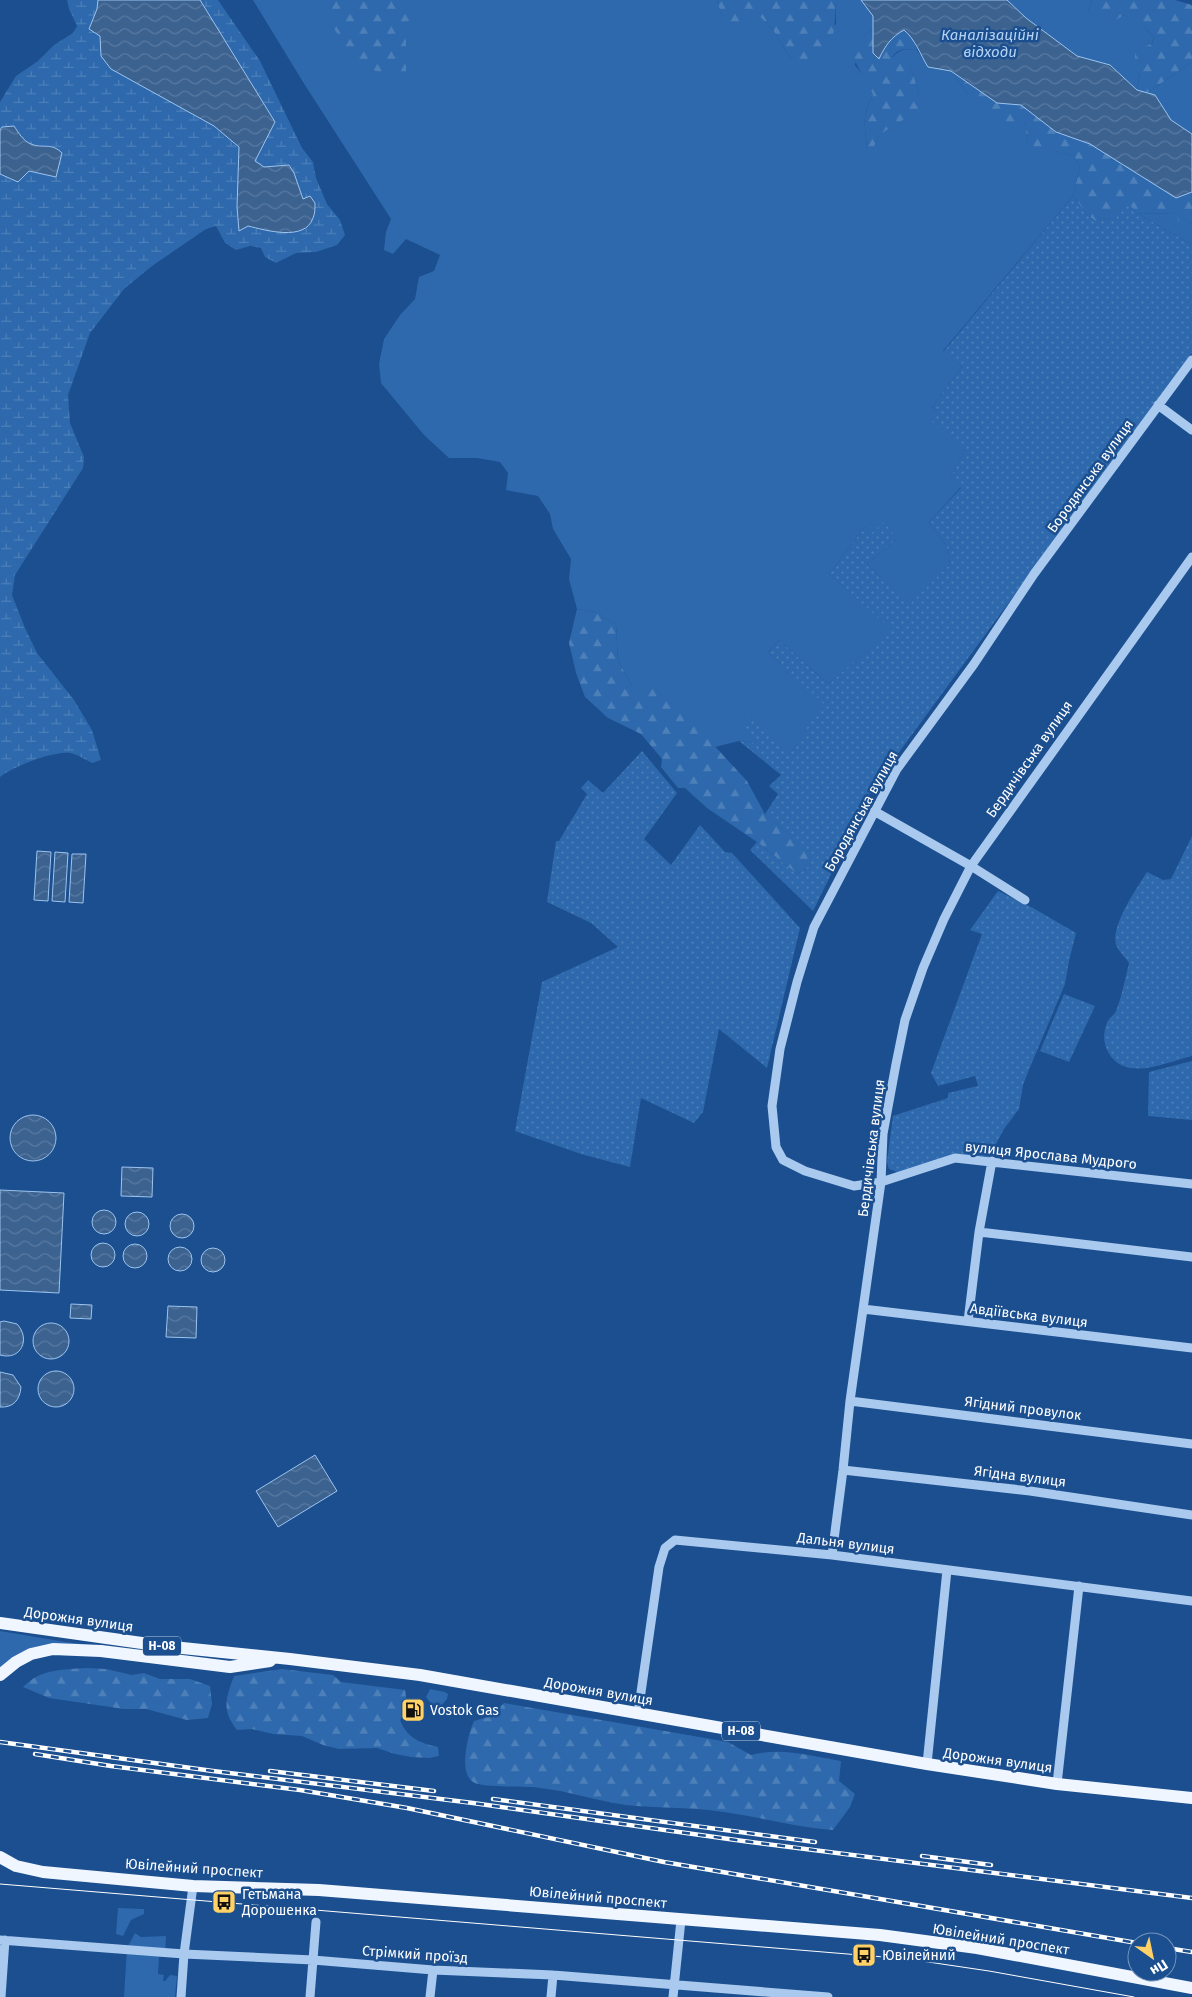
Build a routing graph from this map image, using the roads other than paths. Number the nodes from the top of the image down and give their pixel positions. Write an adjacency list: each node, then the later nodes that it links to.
1 (1192, 360): 2 (street, Бородянська вулиця)
2 (1158, 405): 3 (street); 5 (street, Бородянська вулиця)
3 (1192, 430)
4 (1192, 557): 6 (street, Бердичівська вулиця)
5 (874, 811): 6 (street); 9 (street, Бородянська вулиця)
6 (970, 866): 7 (street); 9 (street, Бердичівська вулиця)
7 (1025, 900)
8 (992, 1162): 9 (street, вулиця Ярослава Мудрого); 10 (street, вулиця Ярослава Мудрого); 11 (street)
9 (881, 1182): 13 (street, Бердичівська вулиця)
10 (1192, 1184)
11 (979, 1232): 12 (street); 14 (street)
12 (1192, 1257)
13 (863, 1309): 14 (street, Авдіївська вулиця); 16 (street, Бердичівська вулиця)
14 (968, 1321): 15 (street, Авдіївська вулиця)
15 (1192, 1348)
16 (850, 1401): 17 (street, Ягідний провулок); 18 (street, Бердичівська вулиця)
17 (1192, 1444)
18 (844, 1470): 19 (street, Ягідна вулиця); 20 (street, Бердичівська вулиця)
19 (1192, 1515)
20 (832, 1555): 21 (street, Дальня вулиця); 27 (street, Дальня вулиця)
21 (947, 1570): 22 (street, Дальня вулиця); 28 (street)
22 (1079, 1586): 23 (street, Дальня вулиця); 29 (street)
23 (1192, 1601)
24 (0, 1623): 25 (main road, Дорожня вулиця / Н-08)
25 (290, 1658): 26 (main road); 27 (main road, Дорожня вулиця / Н-08)
26 (0, 1675)
27 (638, 1713): 28 (main road, Дорожня вулиця / Н-08)
28 (927, 1764): 29 (main road, Дорожня вулиця / Н-08)
29 (1057, 1784): 30 (main road, Дорожня вулиця / Н-08)
30 (1192, 1798)
31 (0, 1857): 32 (main road, Ювілейний проспект)
32 (193, 1886): 33 (main road, Ювілейний проспект); 36 (street)
33 (680, 1920): 40 (street); 41 (main road, Ювілейний проспект)
34 (316, 1922): 37 (street)
35 (3, 1940): 36 (street, Стрімкий проїзд); 43 (street)
36 (184, 1954): 37 (street, Стрімкий проїзд); 44 (street)
37 (312, 1960): 38 (street, Стрімкий проїзд); 45 (street)
38 (433, 1970): 39 (street, Стрімкий проїзд); 46 (street)
39 (553, 1975): 40 (street, Стрімкий проїзд); 47 (street)
40 (674, 1984): 42 (street, Стрімкий проїзд); 48 (street)
41 (1192, 1988)
42 (798, 1996): 49 (street, Стрімкий проїзд)
43 (1, 1997)
44 (181, 1997)
45 (310, 1997)
46 (430, 1997)
47 (551, 1997)
48 (673, 1997)
49 (828, 1997)

